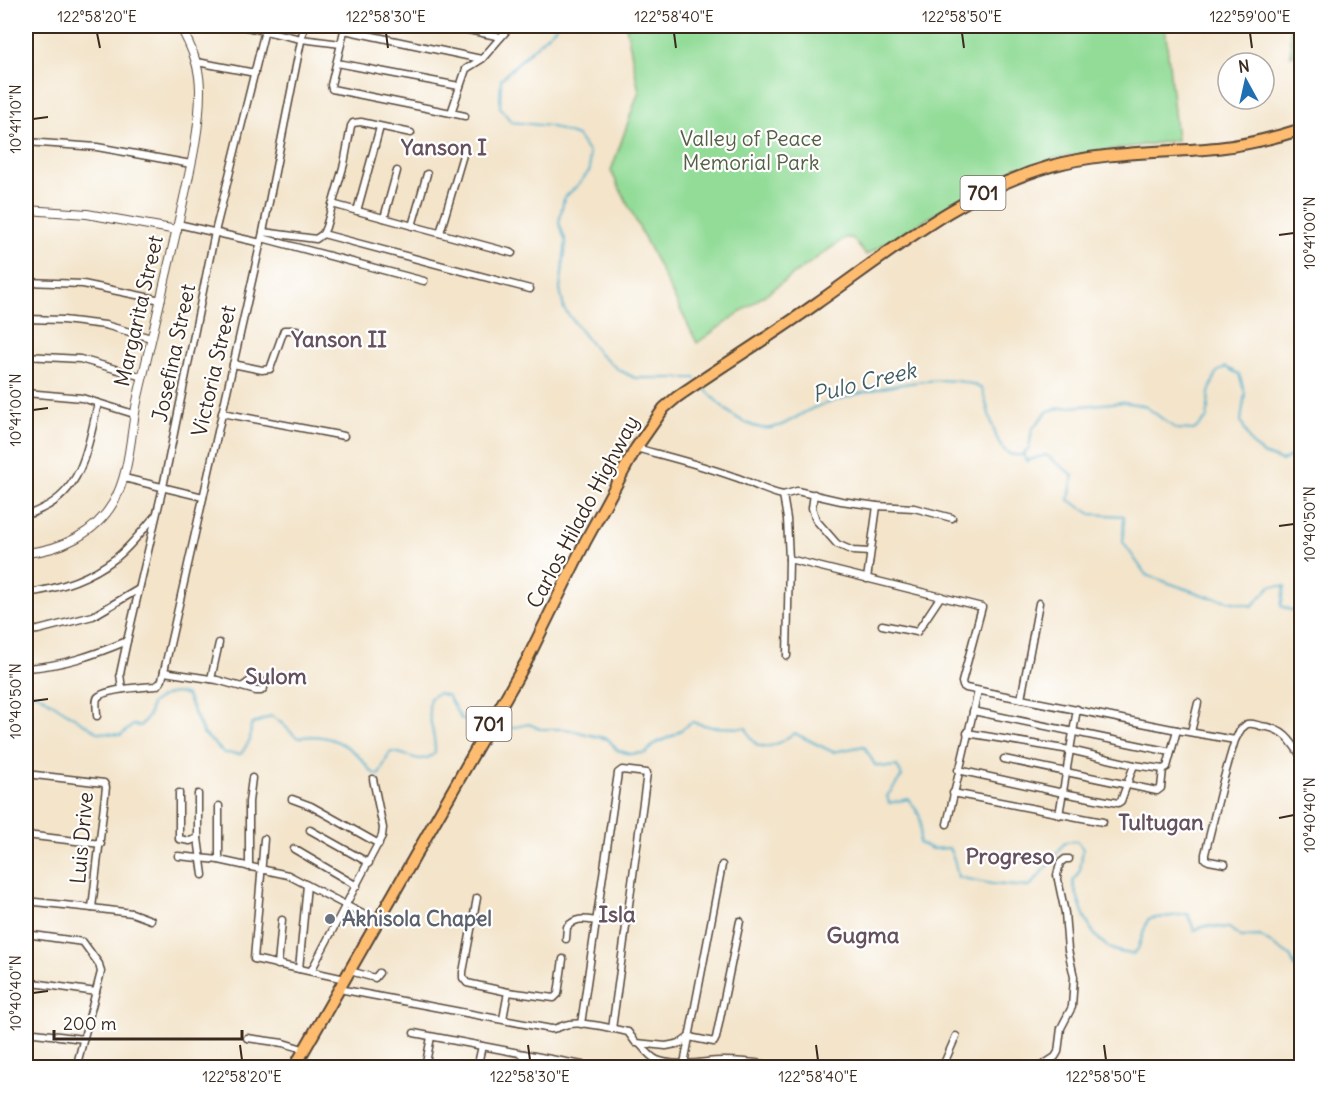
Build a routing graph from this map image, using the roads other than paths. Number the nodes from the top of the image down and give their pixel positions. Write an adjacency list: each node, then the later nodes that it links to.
1 (180, 26): 12 (street, Margarita Street)
2 (242, 26): 6 (street)
3 (304, 26): 9 (street, Victoria Street)
4 (450, 26): 8 (street)
5 (511, 26): 8 (street)
6 (265, 28): 9 (street); 14 (street, Josefina Street)
7 (344, 28): 10 (street); 11 (street)
8 (501, 36): 11 (street)
9 (301, 39): 10 (street); 35 (street, Victoria Street)
10 (341, 44): 13 (street)
11 (482, 59): 15 (street)
12 (197, 62): 14 (street); 23 (street, Margarita Street)
13 (337, 63): 15 (street); 16 (street)
14 (255, 73): 32 (street, Josefina Street)
15 (459, 86): 16 (street)
16 (451, 113): 17 (street)
17 (465, 116)
18 (380, 127): 20 (street); 26 (street); 28 (street)
19 (1302, 129): 52 (main road, Carlos Hilado Highway / 701)
20 (411, 133)
21 (26, 142): 23 (street)
22 (465, 148): 33 (street)
23 (191, 164): 31 (street, Margarita Street)
24 (397, 171): 29 (street)
25 (427, 174): 30 (street)
26 (333, 204): 28 (street); 34 (street)
27 (26, 210): 31 (street)
28 (357, 211): 29 (street)
29 (384, 218): 30 (street)
30 (412, 226): 33 (street)
31 (177, 227): 32 (street); 40 (street, Margarita Street)
32 (215, 232): 35 (street); 54 (street, Josefina Street)
33 (440, 233): 36 (street)
34 (323, 234): 35 (street); 39 (street)
35 (262, 237): 37 (street); 45 (street, Victoria Street)
36 (512, 253)
37 (424, 281)
38 (26, 282): 40 (street)
39 (530, 289)
40 (161, 300): 43 (street, Margarita Street)
41 (26, 319): 43 (street)
42 (297, 330): 45 (street)
43 (151, 338): 46 (street, Margarita Street)
44 (26, 356): 46 (street)
45 (233, 364): 49 (street, Victoria Street)
46 (143, 377): 50 (street, Margarita Street)
47 (26, 393): 48 (street)
48 (98, 403): 50 (street); 59 (street)
49 (222, 413): 51 (street); 57 (street, Victoria Street)
50 (134, 414): 53 (street, Margarita Street)
51 (344, 436)
52 (636, 448): 56 (street); 137 (main road, Carlos Hilado Highway / 701)
53 (124, 478): 54 (street); 63 (street, Margarita Street)
54 (163, 486): 57 (street); 60 (street, Josefina Street)
55 (814, 494): 56 (street); 58 (street); 62 (street)
56 (783, 495): 64 (street)
57 (203, 497): 76 (street, Victoria Street)
58 (877, 506): 61 (street); 62 (street)
59 (26, 514)
60 (155, 516): 66 (street, Josefina Street); 67 (street)
61 (952, 518)
62 (870, 552): 65 (street)
63 (26, 553)
64 (789, 559): 65 (street); 74 (street)
65 (867, 579): 68 (street)
66 (139, 589): 71 (street); 72 (street, Josefina Street)
67 (26, 593)
68 (941, 596): 70 (street); 80 (street)
69 (1039, 603): 81 (street)
70 (882, 625)
71 (26, 631)
72 (127, 640): 75 (street); 79 (street, Josefina Street)
73 (219, 643): 77 (street)
74 (787, 656)
75 (26, 668)
76 (164, 672): 77 (street); 79 (street)
77 (211, 679): 78 (street)
78 (242, 687)
79 (122, 689): 85 (street)
80 (978, 691): 81 (street); 84 (street)
81 (1021, 699): 83 (street)
82 (1198, 703): 88 (street)
83 (1077, 709): 86 (street); 87 (street)
84 (973, 711): 87 (street); 89 (street)
85 (97, 716)
86 (1177, 730): 88 (street); 92 (street)
87 (1074, 732): 91 (street); 92 (street)
88 (1191, 732): 90 (street)
89 (968, 733): 91 (street); 97 (street)
90 (1235, 740): 93 (street); 124 (street)
91 (1070, 750): 95 (street); 98 (street)
92 (1171, 752): 96 (street)
93 (1302, 758)
94 (1004, 759): 98 (street)
95 (1134, 765): 96 (street); 102 (street)
96 (1163, 769): 102 (street)
97 (958, 770): 104 (street); 105 (street)
98 (1067, 772): 102 (street); 105 (street)
99 (26, 774): 116 (street, Luis Drive)
100 (252, 778): 126 (street)
101 (373, 779): 117 (street)
102 (1126, 786): 105 (street)
103 (179, 793): 114 (street)
104 (953, 793): 109 (street); 111 (street)
105 (1063, 793): 109 (street)
106 (198, 794): 114 (street)
107 (292, 800): 117 (street)
108 (219, 806): 122 (street)
109 (1059, 815): 110 (street)
110 (1103, 822)
111 (947, 824)
112 (310, 830): 123 (street)
113 (26, 835): 116 (street)
114 (198, 838): 120 (street)
115 (264, 839): 127 (street)
116 (101, 844): 134 (street, Luis Drive)
117 (379, 844): 123 (street)
118 (294, 849): 130 (street)
119 (178, 856): 120 (street)
120 (202, 858): 122 (street); 128 (street)
121 (1069, 859): 175 (street)
122 (219, 860): 126 (street)
123 (369, 863): 130 (street)
124 (1225, 864)
125 (722, 865): 158 (street)
126 (249, 867): 127 (street)
127 (261, 870): 129 (street); 143 (street)
128 (203, 875)
129 (307, 885): 133 (street); 144 (street)
130 (357, 886): 133 (street)
131 (477, 898): 150 (street)
132 (26, 901): 134 (street, Luis Drive)
133 (345, 905): 137 (street); 145 (street)
134 (92, 908): 135 (street)
135 (151, 920)
136 (282, 920): 143 (street)
137 (376, 921): 147 (main road, Carlos Hilado Highway / 701)
138 (597, 921): 141 (street); 152 (street); 154 (street)
139 (740, 921): 158 (street)
140 (26, 934): 149 (street)
141 (566, 939)
142 (563, 959): 150 (street)
143 (278, 964): 144 (street)
144 (299, 969): 145 (street)
145 (311, 971): 147 (street)
146 (379, 973): 147 (street)
147 (345, 980): 151 (street); 163 (main road, Carlos Hilado Highway / 701)
148 (26, 982): 149 (street)
149 (96, 992): 160 (street)
150 (508, 992): 151 (street)
151 (503, 1019): 152 (street)
152 (581, 1024): 154 (street)
153 (26, 1029): 160 (street)
154 (612, 1029): 161 (street)
155 (414, 1033): 157 (street)
156 (956, 1036): 174 (street)
157 (431, 1037): 162 (street); 169 (street)
158 (689, 1037): 161 (street); 165 (street)
159 (247, 1038): 163 (street)
160 (83, 1039): 167 (street)
161 (640, 1044): 165 (street)
162 (482, 1046): 164 (street); 170 (street)
163 (303, 1049): 168 (main road, Carlos Hilado Highway / 701)
164 (524, 1054): 166 (street); 171 (street)
165 (684, 1064): 173 (street)
166 (569, 1065): 172 (street)
167 (76, 1068)
168 (294, 1068)
169 (425, 1068)
170 (477, 1068)
171 (522, 1068)
172 (598, 1068)
173 (789, 1068)
174 (942, 1068)
175 (1038, 1068)

